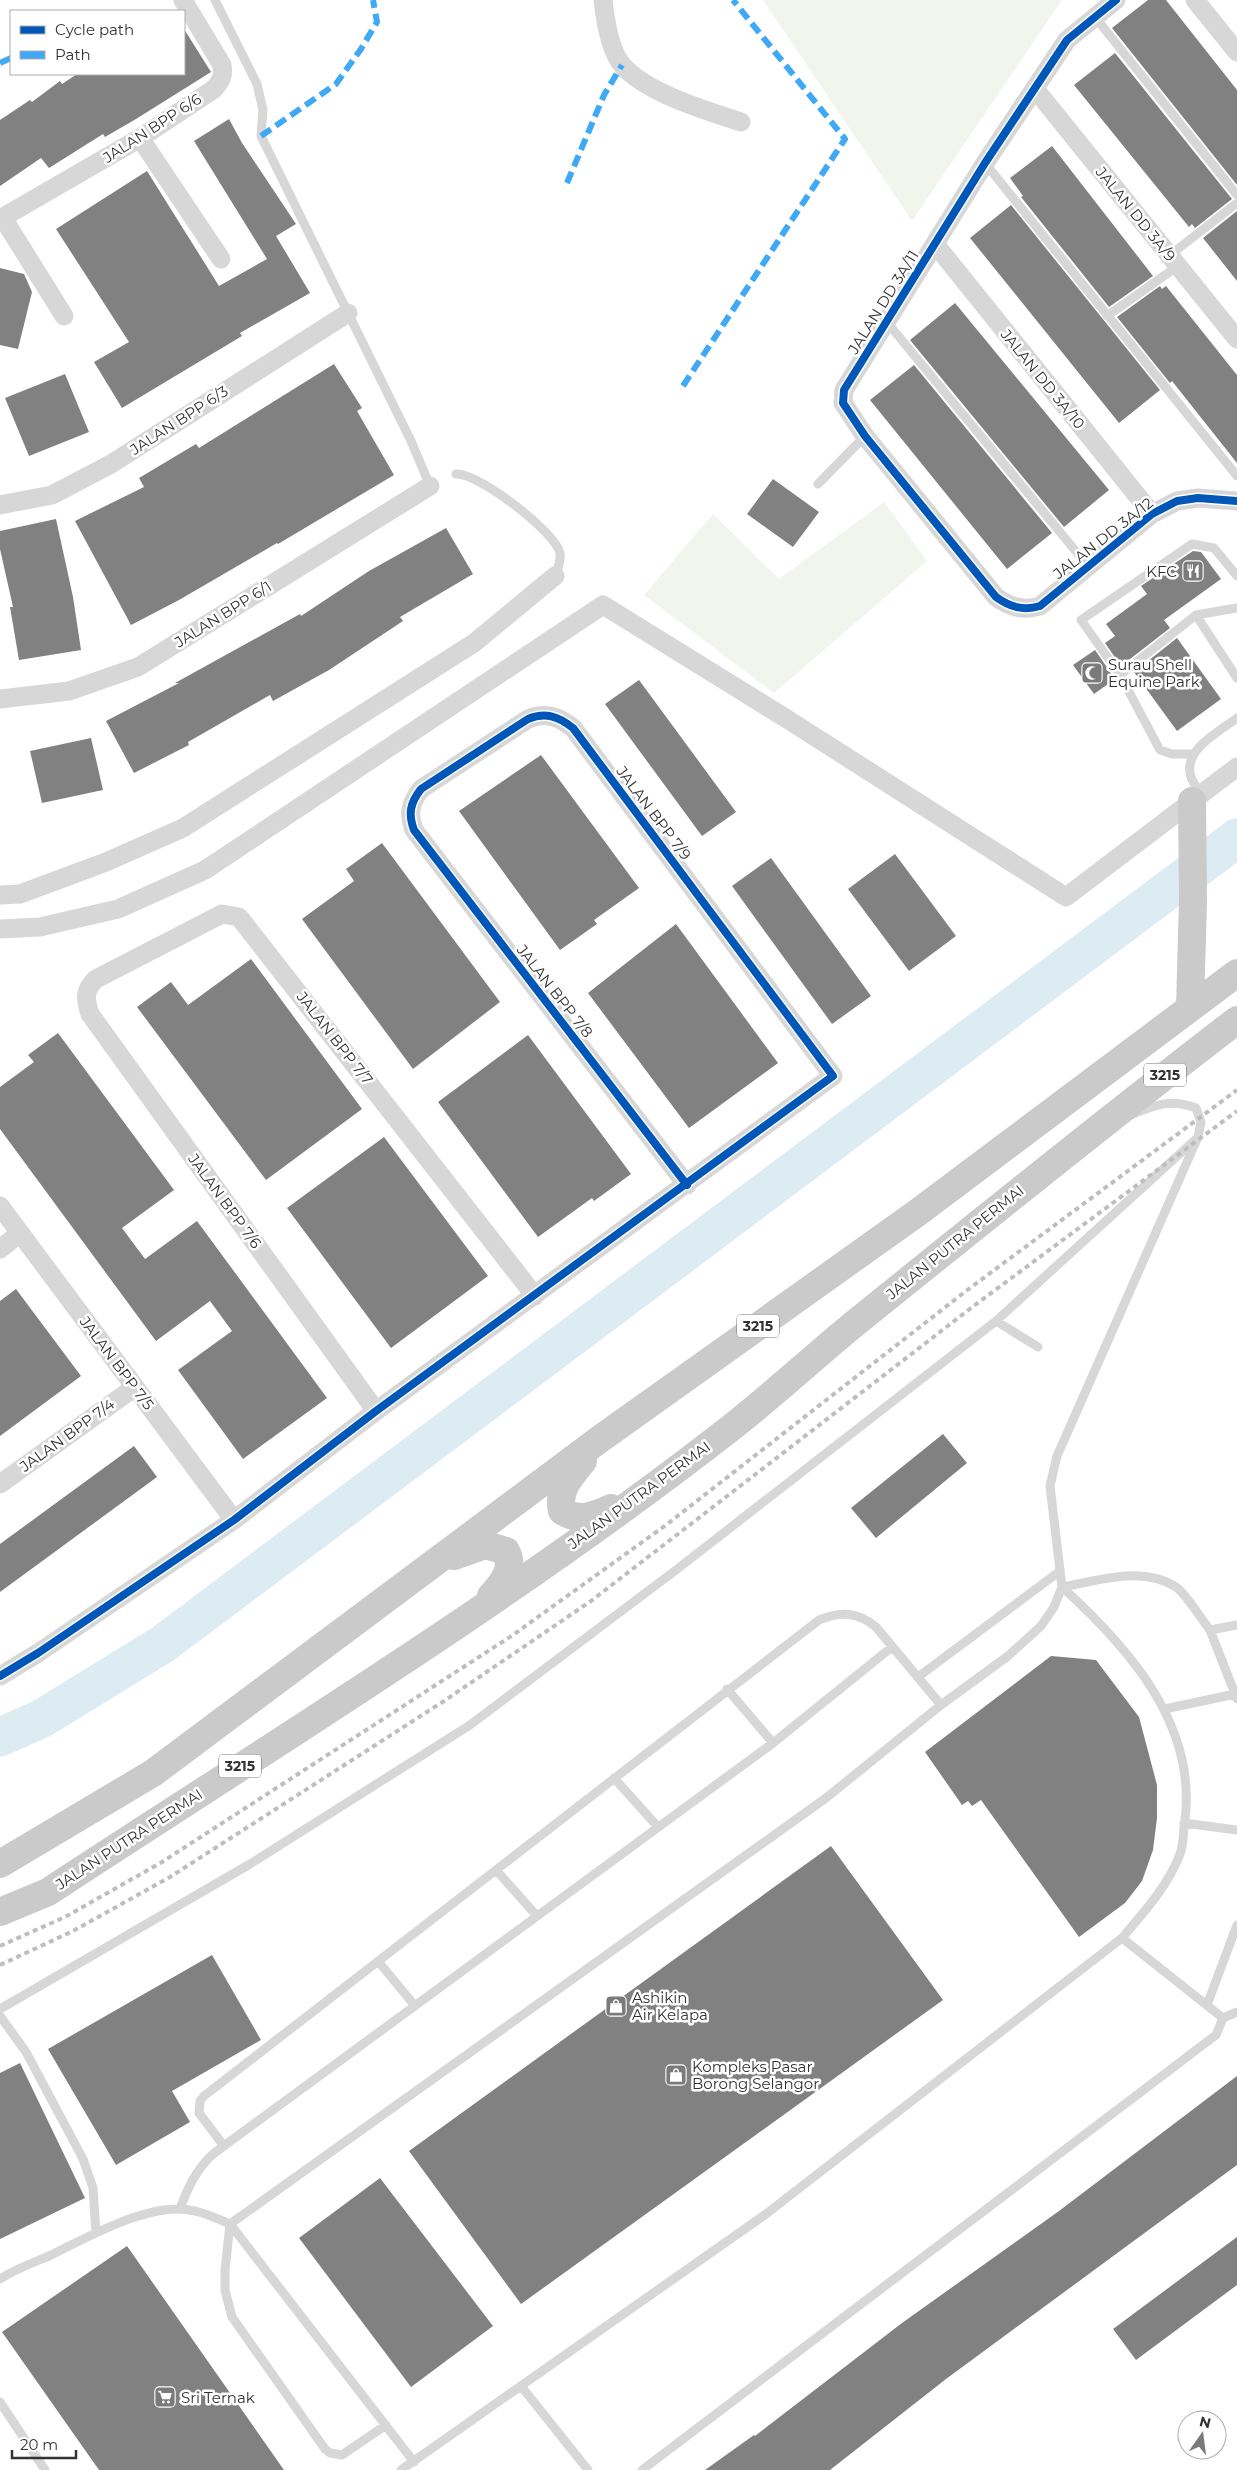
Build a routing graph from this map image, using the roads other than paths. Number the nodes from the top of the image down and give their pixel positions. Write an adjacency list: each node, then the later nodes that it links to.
1 (183, 0): 10 (street, JALAN BPP 6/6)
2 (215, 0): 18 (lane)
3 (603, 0): 9 (street)
4 (1116, 0): 6 (street, JALAN DD 3A/11)
5 (1195, 0): 7 (street)
6 (1095, 17): 8 (street, JALAN DD 3A/11); 12 (lane)
7 (1237, 52)
8 (1035, 88): 11 (street, JALAN DD 3A/11); 17 (street, JALAN DD 3A/9)
9 (741, 122)
10 (140, 138): 14 (street, JALAN BPP 6/6); 16 (street)
11 (985, 163): 15 (street, JALAN DD 3A/11); 20 (lane)
12 (1237, 195)
13 (1237, 203): 17 (lane)
14 (2, 218): 19 (street)
15 (935, 244): 21 (street, JALAN DD 3A/11); 30 (street, JALAN DD 3A/10)
16 (221, 259)
17 (1174, 260): 20 (lane); 22 (street, JALAN DD 3A/9)
18 (348, 312): 27 (lane); 29 (street, JALAN BPP 6/3)
19 (64, 316)
20 (1107, 316): 25 (lane)
21 (886, 321): 23 (street, JALAN DD 3A/11); 31 (lane)
22 (1237, 339)
23 (865, 436): 26 (lane); 34 (street, JALAN DD 3A/11)
24 (456, 474): 32 (lane)
25 (1237, 476)
26 (818, 484)
27 (430, 486): 39 (street, JALAN BPP 6/1)
28 (1236, 504): 30 (street, JALAN DD 3A/12)
29 (0, 505)
30 (1152, 514): 31 (street, JALAN DD 3A/12)
31 (1088, 566): 34 (street, JALAN DD 3A/12)
32 (555, 576): 45 (street)
33 (1237, 576): 37 (lane)
34 (1019, 608)
35 (1237, 609): 36 (lane)
36 (1196, 615): 37 (lane); 38 (lane)
37 (1120, 675): 41 (lane)
38 (1237, 678)
39 (0, 699)
40 (1237, 718): 41 (lane)
41 (1194, 754): 43 (lane)
42 (1237, 767): 43 (street)
43 (1197, 798): 46 (street); 49 (main road)
44 (410, 809): 53 (street, JALAN BPP 7/8); 53 (street, JALAN BPP 7/9)
45 (0, 895)
46 (0, 929)
47 (1237, 973): 49 (main road, 3215)
48 (87, 987): 57 (street, JALAN BPP 7/7); 61 (street, JALAN BPP 7/6)
49 (1190, 1008): 62 (main road, 3215)
50 (1237, 1020): 51 (main road, JALAN PUTRA PERMAI / 3215)
51 (1094, 1130): 52 (lane); 64 (main road, JALAN PUTRA PERMAI / 3215)
52 (1198, 1137): 58 (lane); 67 (lane)
53 (687, 1185): 57 (street)
54 (0, 1206): 55 (street, JALAN BPP 7/5)
55 (20, 1233): 56 (street); 60 (street, JALAN BPP 7/5)
56 (0, 1249)
57 (535, 1296): 61 (street)
58 (996, 1321): 59 (lane); 93 (lane)
59 (1038, 1347)
60 (135, 1387): 63 (street, JALAN BPP 7/4); 65 (street, JALAN BPP 7/5)
61 (376, 1412): 65 (street)
62 (600, 1439): 64 (main road); 66 (main road, 3215)
63 (0, 1484)
64 (650, 1488): 69 (main road, JALAN PUTRA PERMAI / 3215)
65 (234, 1520): 73 (street)
66 (423, 1570): 69 (main road); 84 (main road, 3215)
67 (1060, 1571): 68 (lane); 74 (lane)
68 (1062, 1587): 71 (lane); 77 (lane); 78 (lane)
69 (477, 1612): 86 (main road, JALAN PUTRA PERMAI / 3215)
70 (1237, 1625): 71 (lane)
71 (1210, 1630): 76 (lane)
72 (892, 1647): 74 (lane); 75 (lane); 79 (lane)
73 (0, 1676)
74 (918, 1677): 77 (lane)
75 (728, 1690): 79 (lane); 80 (lane)
76 (1236, 1696): 78 (lane)
77 (941, 1705): 99 (lane)
78 (1164, 1709): 81 (lane)
79 (773, 1743): 82 (lane)
80 (614, 1778): 82 (lane); 85 (lane)
81 (1184, 1824): 83 (lane); 89 (lane)
82 (658, 1827): 87 (lane)
83 (1237, 1830)
84 (0, 1864)
85 (496, 1870): 87 (lane); 90 (lane)
86 (0, 1912)
87 (537, 1916): 92 (lane)
88 (1237, 1926): 91 (lane)
89 (1122, 1938): 91 (lane); 102 (lane)
90 (378, 1961): 92 (lane); 97 (lane)
91 (1207, 2005): 96 (lane)
92 (414, 2006): 97 (lane)
93 (0, 2009)
94 (1237, 2012): 96 (lane)
95 (0, 2016): 100 (lane)
96 (1223, 2018): 109 (lane)
97 (224, 2146): 98 (lane)
98 (180, 2209): 99 (lane); 100 (lane)
99 (230, 2224): 104 (lane); 104 (lane)
100 (96, 2233): 101 (lane)
101 (0, 2279)
102 (522, 2386): 105 (lane); 108 (lane)
103 (0, 2402): 106 (lane)
104 (386, 2425): 105 (lane)
105 (414, 2462): 107 (lane)
106 (45, 2470)
107 (401, 2470)
108 (588, 2470)
109 (642, 2470)

